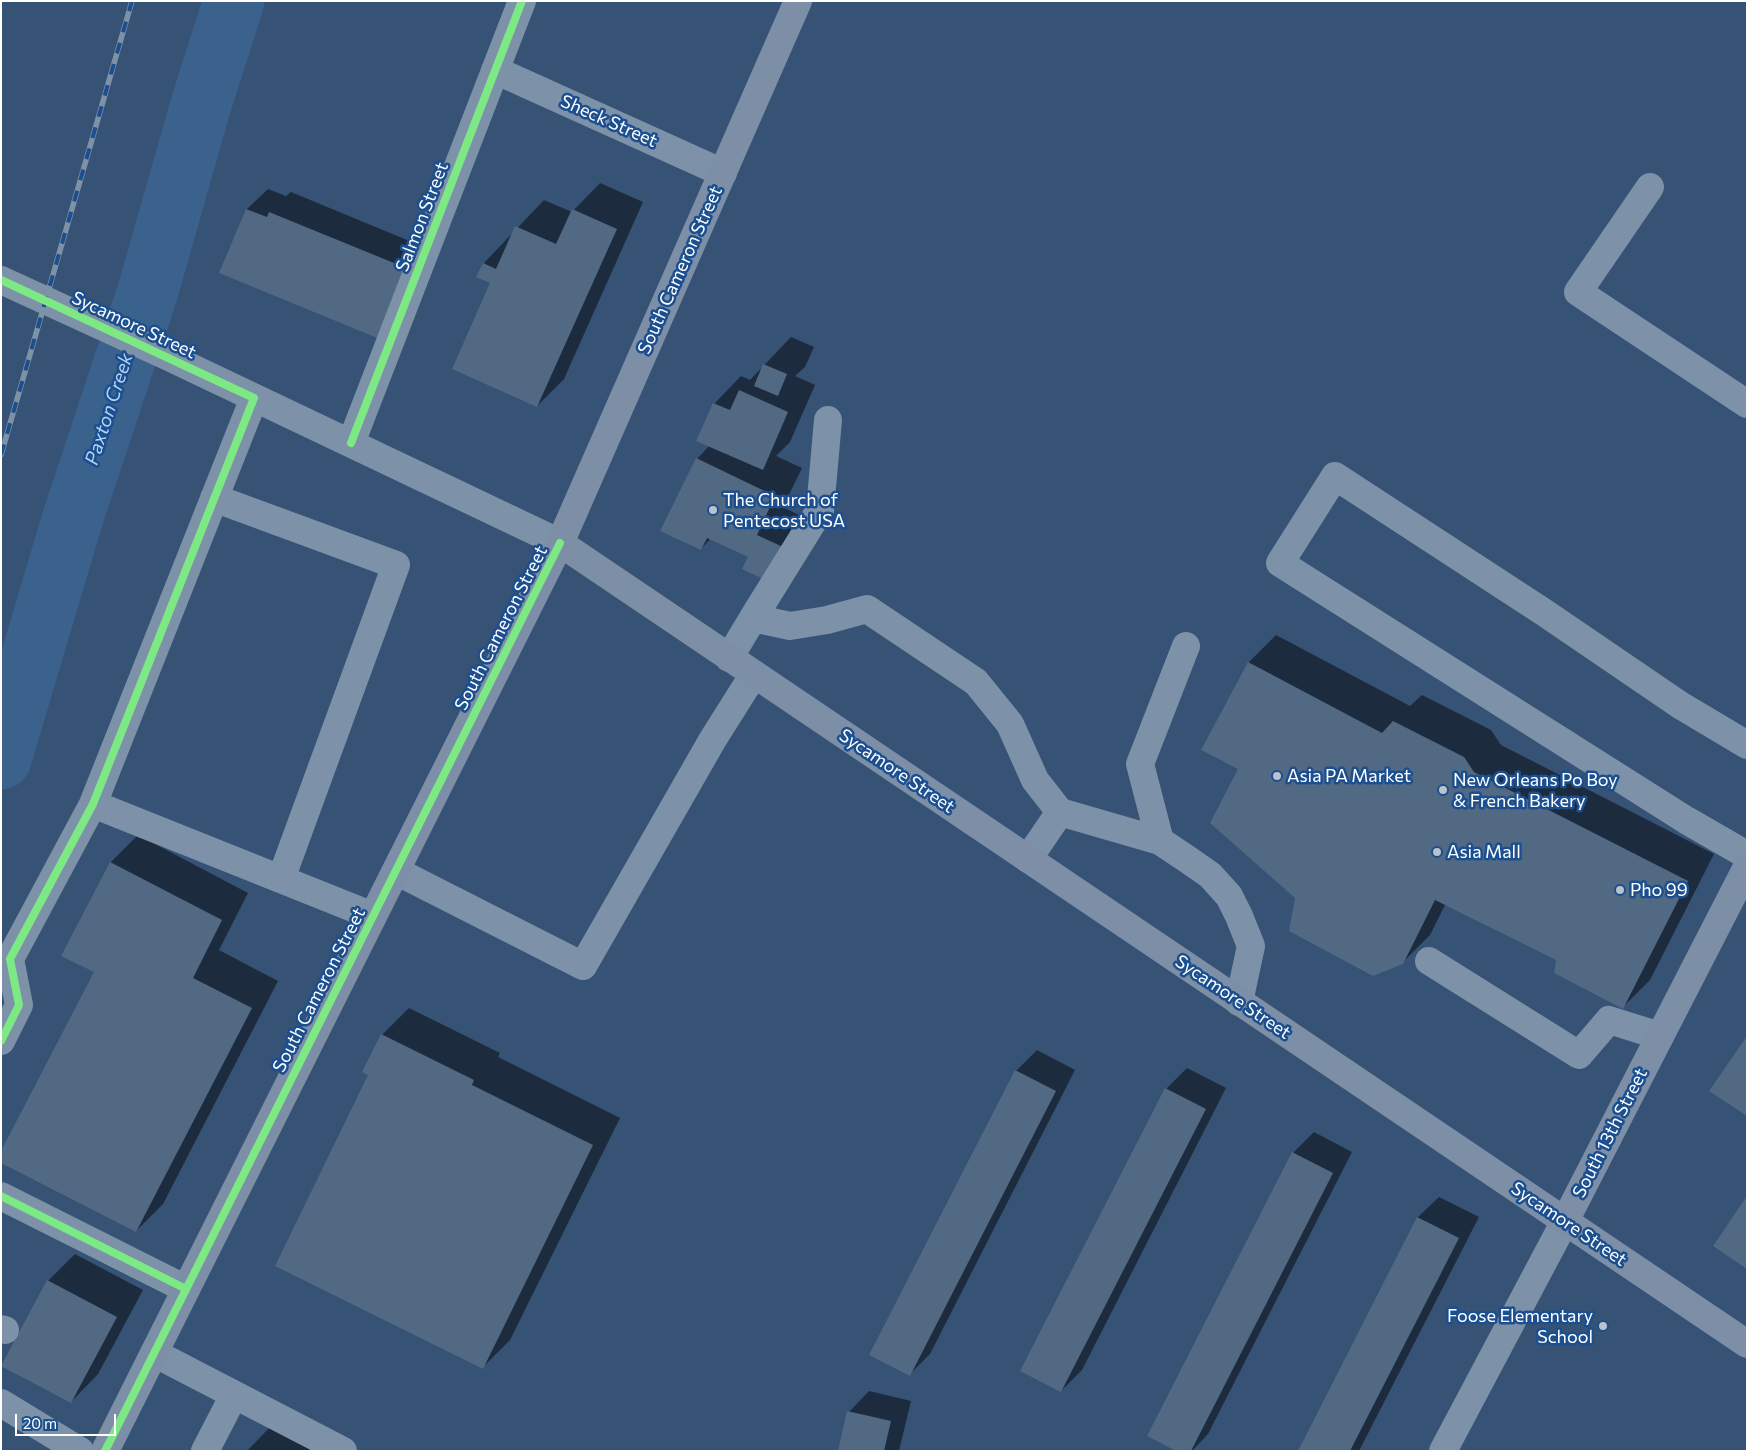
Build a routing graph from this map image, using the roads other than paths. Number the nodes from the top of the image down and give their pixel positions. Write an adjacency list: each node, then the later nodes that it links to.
1 (522, 1): 3 (street, Salmon Street)
2 (798, 1): 4 (main road, South Cameron Street)
3 (495, 70): 4 (street, Sheck Street); 10 (street, Salmon Street)
4 (723, 173): 12 (main road, South Cameron Street)
5 (1650, 187): 8 (street)
6 (1, 280): 7 (street, Sycamore Street)
7 (254, 398): 10 (street, Sycamore Street); 11 (street)
8 (1747, 404)
9 (828, 420): 13 (street)
10 (351, 443): 12 (street, Sycamore Street)
11 (214, 498): 18 (street); 24 (street)
12 (560, 543): 15 (main road, Sycamore Street); 23 (main road, South Cameron Street)
13 (753, 618): 15 (street); 19 (street)
14 (1186, 646): 20 (street)
15 (729, 658): 16 (main road, Sycamore Street)
16 (754, 674): 21 (main road, Sycamore Street); 23 (street)
17 (1747, 744): 22 (street)
18 (93, 804): 24 (street); 29 (street)
19 (1060, 812): 20 (street); 21 (street)
20 (1160, 841): 27 (street)
21 (1028, 859): 27 (main road, Sycamore Street)
22 (1746, 866): 28 (main road, South 13th Street)
23 (396, 871): 25 (main road, South Cameron Street)
24 (280, 879): 25 (street)
25 (373, 916): 32 (main road, South Cameron Street)
26 (1429, 961): 28 (street)
27 (1239, 1002): 31 (main road, Sycamore Street)
28 (1660, 1036): 31 (main road, South 13th Street)
29 (1, 1041)
30 (1, 1196): 32 (street)
31 (1565, 1221): 33 (main road, Sycamore Street); 41 (street, South 13th Street)
32 (186, 1289): 34 (main road, South Cameron Street)
33 (1747, 1344)
34 (154, 1353): 35 (street); 38 (main road, South Cameron Street)
35 (234, 1395): 39 (street); 40 (street)
36 (1, 1403): 37 (street)
37 (80, 1451)
38 (105, 1451)
39 (205, 1451)
40 (343, 1451)
41 (1443, 1451)

